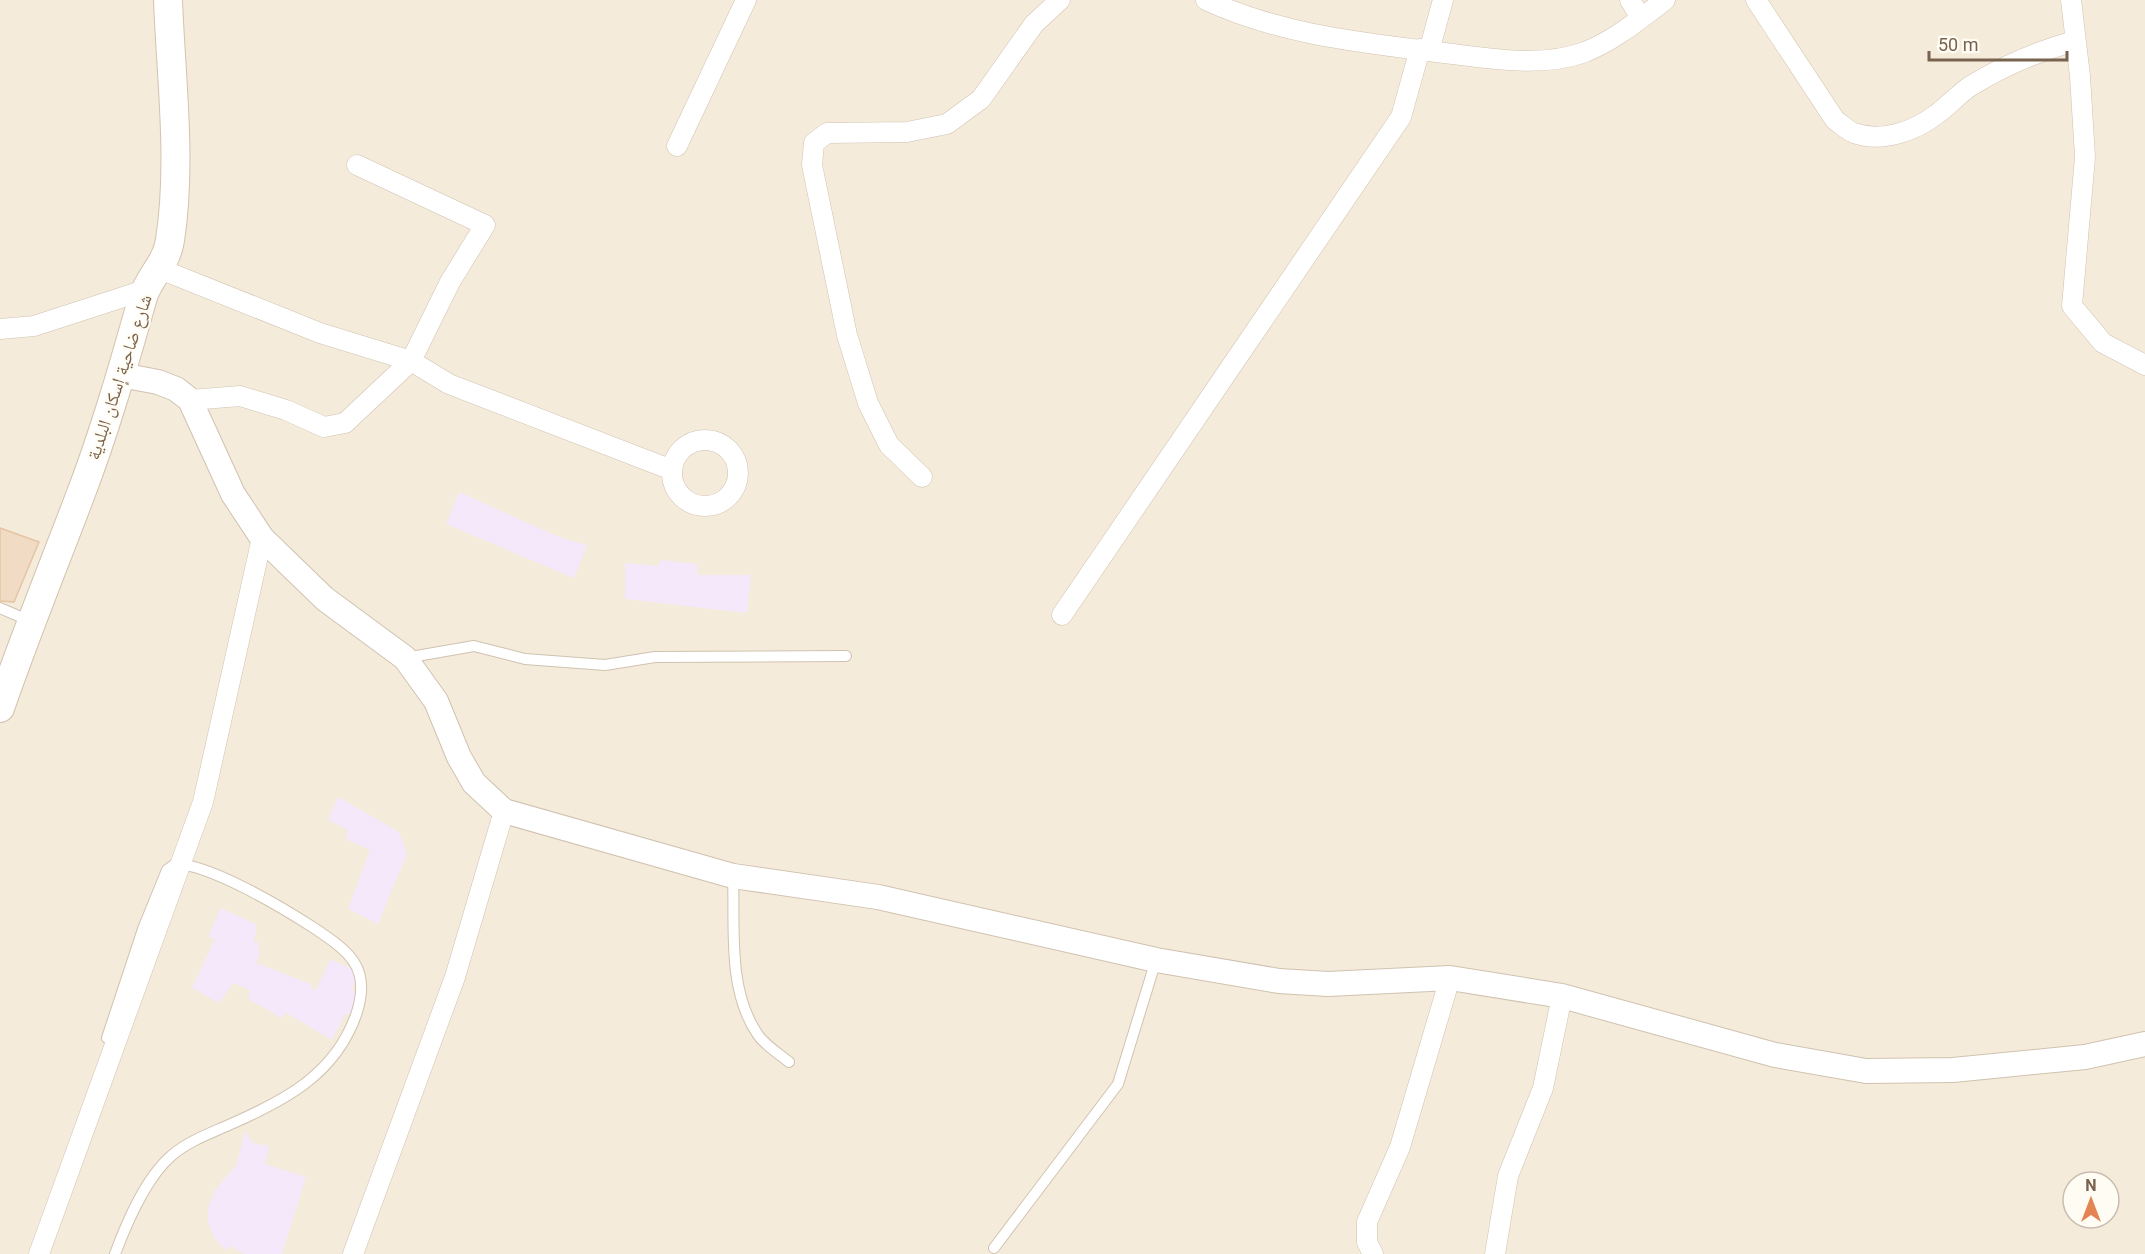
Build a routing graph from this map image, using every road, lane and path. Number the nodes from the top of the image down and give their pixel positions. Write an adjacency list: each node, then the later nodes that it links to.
1 (168, 0): 15 (main road, شارع ضاحية إسكان البلدية)
2 (746, 0): 13 (street)
3 (1060, 0): 22 (street)
4 (1206, 0): 12 (street)
5 (1443, 0): 12 (street)
6 (1630, 0): 10 (street)
7 (1665, 0): 10 (street)
8 (1756, 0): 11 (street)
9 (2071, 0): 11 (street)
10 (1641, 18): 12 (street)
11 (2075, 41): 18 (street)
12 (1424, 50): 25 (street)
13 (677, 146)
14 (357, 165): 17 (street)
15 (153, 280): 16 (street); 17 (street); 19 (main road, شارع ضاحية إسكان البلدية)
16 (0, 329)
17 (411, 361): 20 (street); 21 (street)
18 (2145, 364)
19 (121, 375): 20 (street); 26 (main road, شارع ضاحية إسكان البلدية)
20 (190, 400): 23 (street)
21 (672, 470)
22 (922, 477)
23 (262, 538): 28 (street); 31 (street)
24 (0, 608): 26 (lane)
25 (1062, 615)
26 (30, 621): 29 (main road, شارع ضاحية إسكان البلدية)
27 (846, 657): 28 (lane)
28 (405, 658): 30 (street)
29 (0, 708)
30 (504, 811): 32 (street); 42 (street)
31 (181, 864): 39 (lane); 40 (street); 41 (lane)
32 (733, 876): 33 (street); 37 (lane)
33 (1156, 960): 34 (street); 38 (lane)
34 (1449, 978): 35 (street); 43 (street)
35 (1562, 996): 36 (street); 44 (street)
36 (2145, 1044)
37 (789, 1062)
38 (994, 1248)
39 (33, 1254)
40 (39, 1254)
41 (115, 1254)
42 (353, 1254)
43 (1373, 1254)
44 (1495, 1254)

